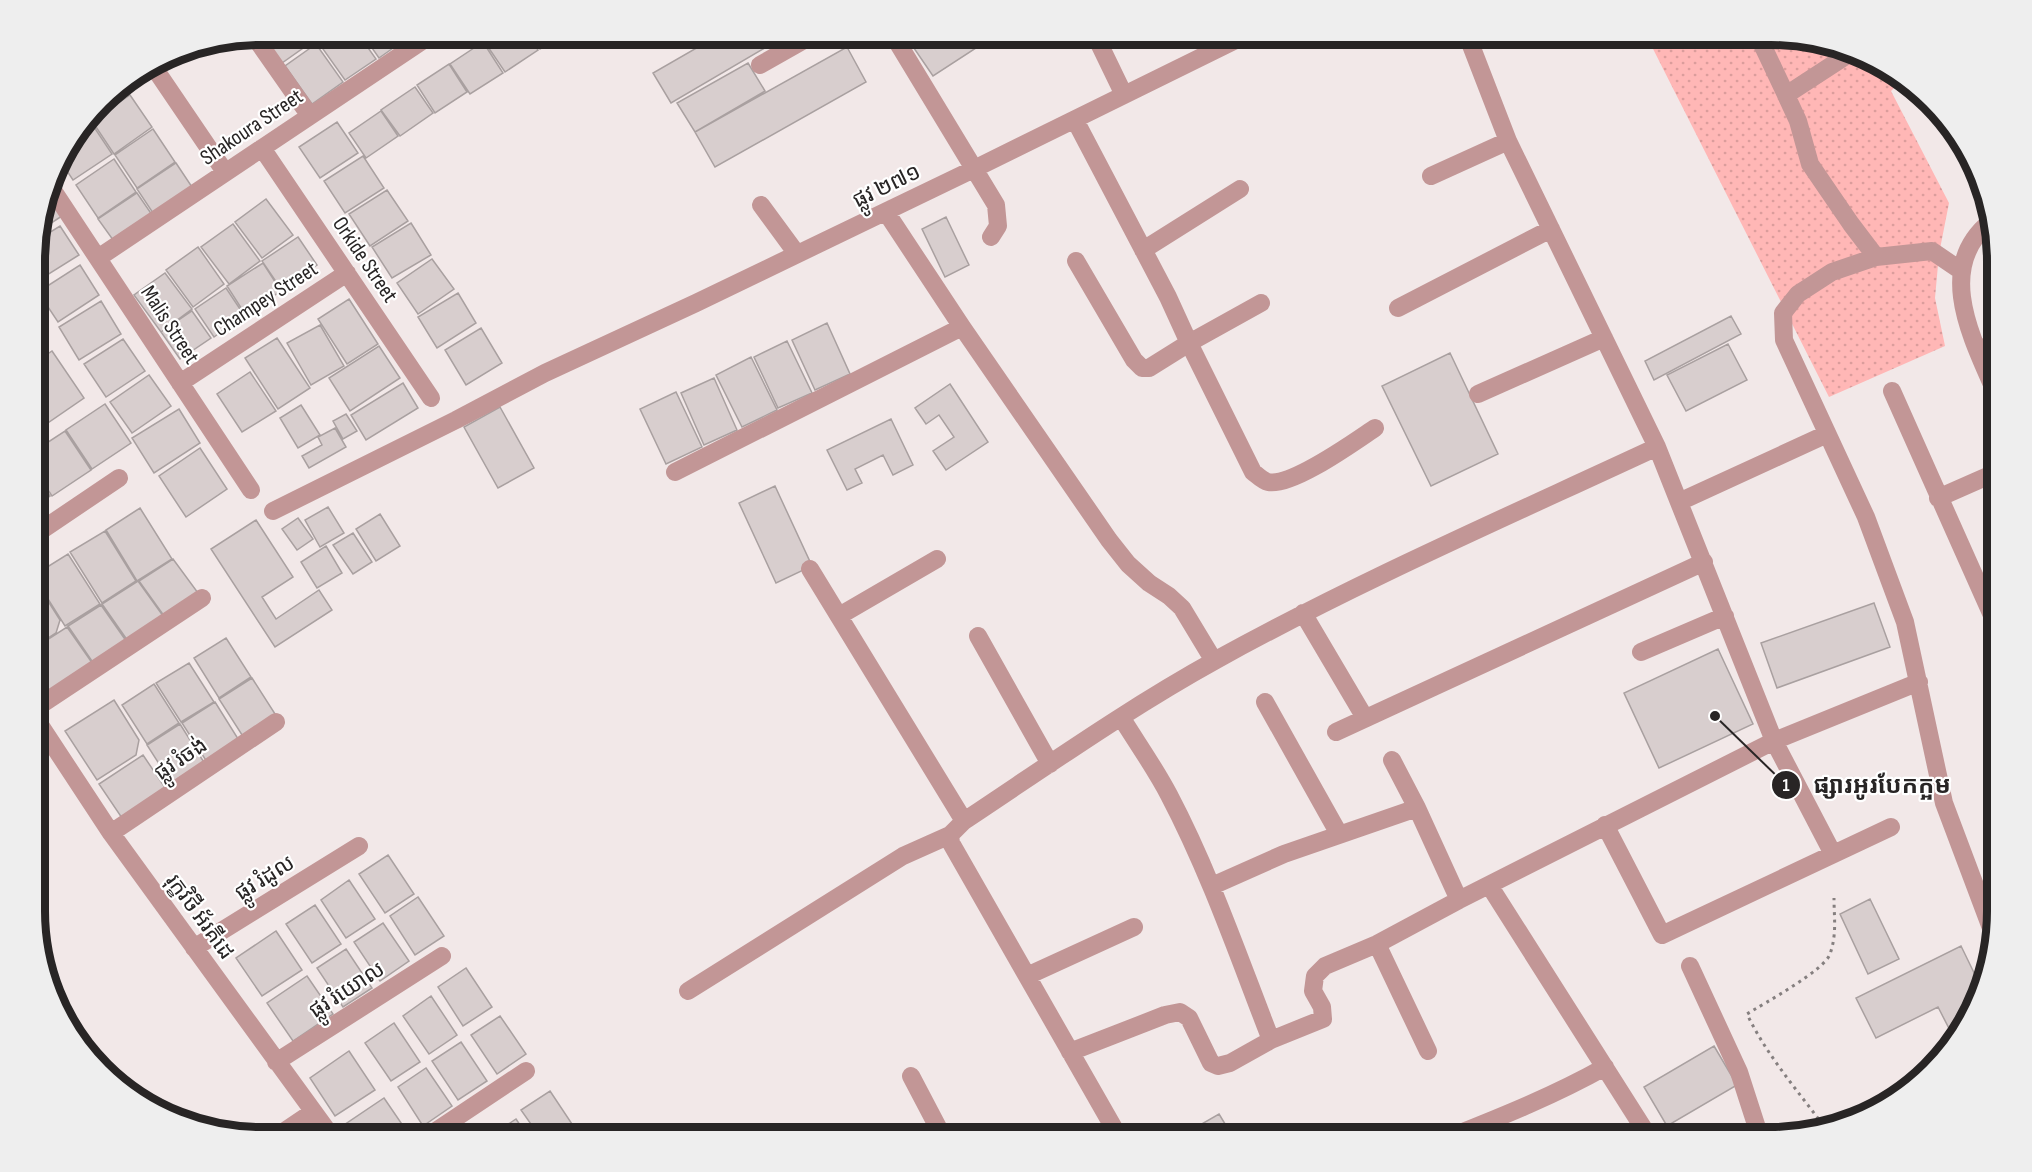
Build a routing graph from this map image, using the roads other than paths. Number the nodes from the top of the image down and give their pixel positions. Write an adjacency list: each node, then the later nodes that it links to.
1 (260, 45): 14 (street)
2 (415, 45): 14 (street, Shakoura Street)
3 (794, 45): 10 (street)
4 (900, 45): 18 (street)
5 (1100, 45): 12 (street)
6 (1224, 45): 12 (street, ផ្លូវ ២៧១)
7 (1471, 45): 16 (street)
8 (1762, 45): 13 (street)
9 (1844, 57): 13 (street)
10 (760, 65)
11 (157, 72): 19 (street)
12 (1124, 95): 15 (street, ផ្លូវ ២៧១)
13 (1786, 95): 30 (street)
14 (310, 116): 17 (street, Shakoura Street)
15 (1075, 120): 18 (street, ផ្លូវ ២៧១); 28 (street)
16 (1508, 141): 20 (street); 26 (street)
17 (262, 148): 19 (street, Shakoura Street); 34 (street, Orkide Street)
18 (976, 168): 24 (street, ផ្លូវ ២៧១); 27 (street)
19 (225, 172): 31 (street, Shakoura Street)
20 (1431, 176)
21 (1240, 189): 28 (street)
22 (55, 194): 31 (street, Malis Street)
23 (761, 205): 29 (street)
24 (886, 212): 29 (street, ផ្លូវ ២៧១); 37 (street)
25 (1984, 228): 33 (street)
26 (1551, 229): 36 (street); 38 (street)
27 (991, 237)
28 (1143, 250): 39 (street)
29 (797, 254): 56 (street, ផ្លូវ ២៧១)
30 (1876, 257): 33 (street); 48 (street)
31 (98, 258): 43 (street, Malis Street)
32 (1076, 261): 39 (street)
33 (1960, 270): 41 (street)
34 (347, 273): 43 (street, Champey Street); 46 (street, Orkide Street)
35 (1261, 303): 39 (street)
36 (1398, 308)
37 (962, 327): 50 (street); 68 (street)
38 (1604, 338): 45 (street); 49 (street)
39 (1189, 343): 47 (street)
40 (1987, 346): 41 (street)
41 (1978, 352): 42 (street)
42 (1987, 373)
43 (180, 383): 53 (street, Malis Street)
44 (1892, 391): 54 (street)
45 (1478, 394)
46 (431, 398)
47 (1375, 428)
48 (1827, 434): 55 (street); 69 (street)
49 (1657, 447): 55 (street); 63 (street)
50 (675, 472)
51 (1987, 476): 54 (street)
52 (119, 478): 57 (street)
53 (251, 490)
54 (1938, 498): 62 (street)
55 (1679, 502): 59 (street)
56 (273, 511)
57 (45, 528)
58 (937, 559): 64 (street)
59 (1704, 562): 65 (street); 73 (street)
60 (810, 569): 64 (street)
61 (202, 598): 70 (street)
62 (1987, 605)
63 (1303, 613): 68 (street); 73 (street)
64 (839, 616): 81 (street)
65 (1725, 616): 67 (street); 77 (street)
66 (978, 636): 79 (street)
67 (1641, 652)
68 (1214, 661): 72 (street)
69 (1919, 682): 77 (street); 92 (street)
70 (45, 702)
71 (1265, 702): 85 (street)
72 (1121, 717): 79 (street); 90 (street)
73 (1365, 718): 75 (street)
74 (276, 722): 84 (street, ផ្លូវ រំចង់)
75 (1336, 732)
76 (45, 733): 84 (street, រុក្ខវិថី អ័រគីដេ)
77 (1774, 741): 82 (street); 88 (street)
78 (1392, 760): 80 (street)
79 (1050, 764): 81 (street)
80 (1417, 808): 85 (street); 91 (street)
81 (964, 821): 86 (street)
82 (1605, 825): 88 (street); 89 (street)
83 (1891, 827): 88 (street)
84 (111, 833): 95 (street, រុក្ខវិថី អ័រគីដេ)
85 (1339, 834): 90 (street)
86 (950, 835): 98 (street); 99 (street)
87 (359, 846): 95 (street, ផ្លូវ រំដូល)
88 (1833, 854)
89 (1489, 885): 91 (street); 104 (street)
90 (1212, 886): 100 (street)
91 (1459, 900): 94 (street)
92 (1987, 917)
93 (1134, 927): 98 (street)
94 (1377, 944): 100 (street); 101 (street)
95 (194, 948): 103 (street, រុក្ខវិថី អ័រគីដេ)
96 (442, 956): 103 (street, ផ្លូវ រំយោល)
97 (1690, 966): 115 (street)
98 (1027, 976): 102 (street)
99 (688, 991)
100 (1271, 1040): 102 (street)
101 (1428, 1051)
102 (1070, 1052): 112 (street)
103 (276, 1062): 107 (street, រុក្ខវិថី អ័រគីដេ)
104 (1605, 1067): 113 (street); 114 (street)
105 (526, 1071): 110 (street)
106 (911, 1076): 111 (street)
107 (313, 1112): 108 (street); 109 (street, រុក្ខវិថី អ័រគីដេ)
108 (291, 1127)
109 (322, 1127)
110 (442, 1127)
111 (938, 1127)
112 (1113, 1127)
113 (1475, 1127)
114 (1643, 1127)
115 (1757, 1127)

